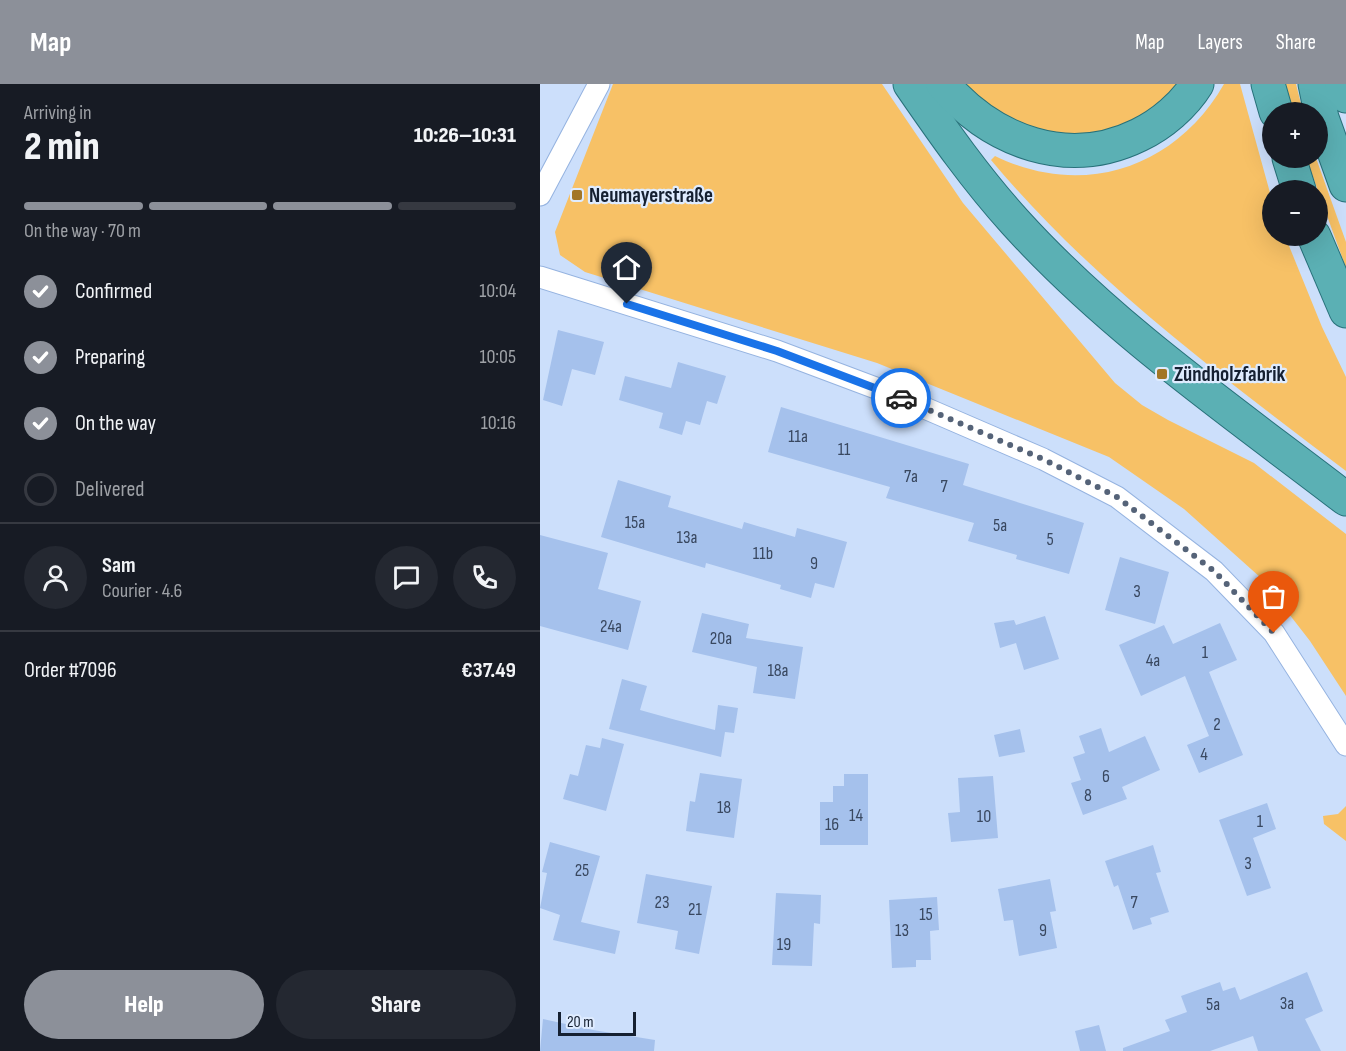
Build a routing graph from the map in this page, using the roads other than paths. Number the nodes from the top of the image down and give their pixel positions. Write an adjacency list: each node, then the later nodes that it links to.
1 (599, 84): 11 (street)
2 (910, 84): 15 (highway)
3 (944, 84): 4 (highway)
4 (1197, 84)
5 (1268, 84): 9 (highway)
6 (1315, 84): 10 (highway)
7 (1342, 84): 8 (highway)
8 (1346, 96)
9 (1273, 102)
10 (1346, 185)
11 (540, 195)
12 (1318, 246): 14 (highway)
13 (540, 277): 16 (street)
14 (1346, 311)
15 (1346, 499)
16 (1346, 745)

